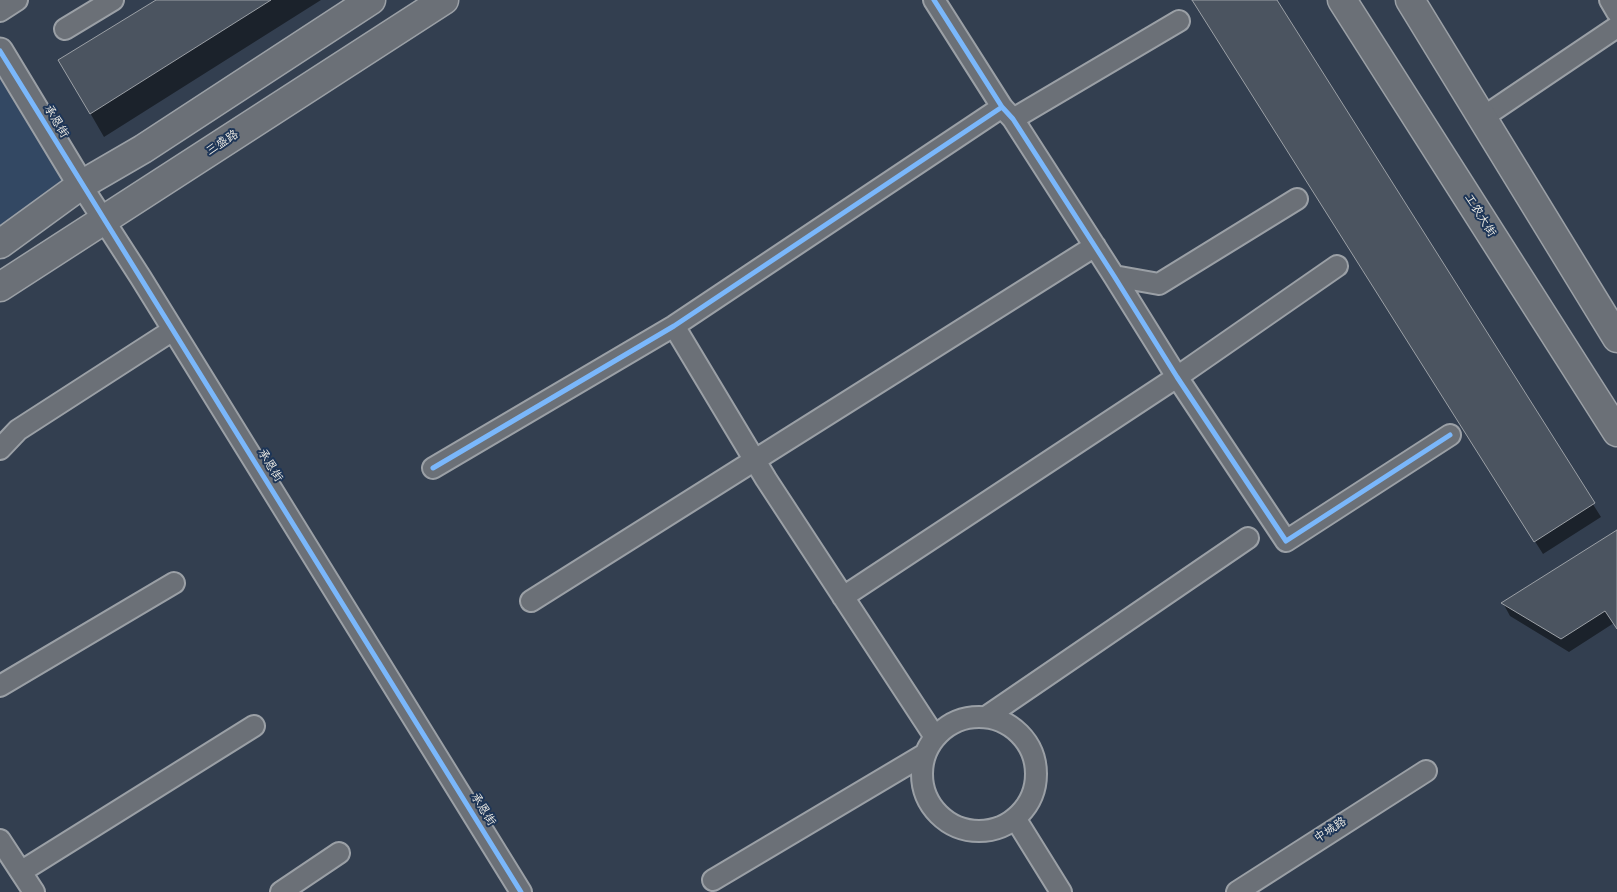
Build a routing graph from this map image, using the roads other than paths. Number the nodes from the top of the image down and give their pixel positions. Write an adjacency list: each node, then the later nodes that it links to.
1 (17, 0): 9 (street)
2 (112, 0): 13 (street)
3 (371, 0): 17 (main road)
4 (444, 0): 19 (main road, 三盛路)
5 (934, 0): 15 (street)
6 (1342, 0): 29 (main road, 工农大街)
7 (1410, 0): 16 (main road)
8 (1610, 0): 10 (street)
9 (0, 10)
10 (1617, 12)
11 (1179, 21): 15 (street)
12 (1617, 27): 16 (street)
13 (65, 29)
14 (0, 51): 17 (street, 承恩街)
15 (1007, 113): 21 (street); 25 (street)
16 (1482, 118): 27 (main road)
17 (81, 185): 19 (street, 承恩街); 20 (main road)
18 (1297, 199): 23 (street)
19 (104, 220): 24 (main road, 三盛路); 26 (street, 承恩街)
20 (0, 244)
21 (1095, 246): 23 (street); 32 (street)
22 (1337, 266): 28 (street)
23 (1114, 276): 28 (street)
24 (0, 286)
25 (674, 326): 32 (street); 33 (street)
26 (173, 330): 31 (street); 50 (street, 承恩街)
27 (1617, 338)
28 (1177, 377): 30 (street); 36 (street)
29 (1617, 432)
30 (1450, 435)
31 (0, 449)
32 (755, 461): 36 (street); 37 (street)
33 (433, 468)
34 (1248, 538): 39 (street)
35 (174, 583): 38 (street)
36 (843, 598): 41 (street)
37 (531, 601)
38 (0, 686)
39 (986, 717): 41 (street); 43 (street)
40 (254, 726): 46 (street)
41 (930, 746): 43 (street); 47 (street)
42 (1426, 771): 52 (street, 中城路)
43 (1015, 818): 51 (street)
44 (0, 840): 46 (street)
45 (339, 853): 49 (street)
46 (22, 871): 48 (street)
47 (713, 880)
48 (34, 892)
49 (281, 892)
50 (520, 892)
51 (1061, 892)
52 (1236, 892)

